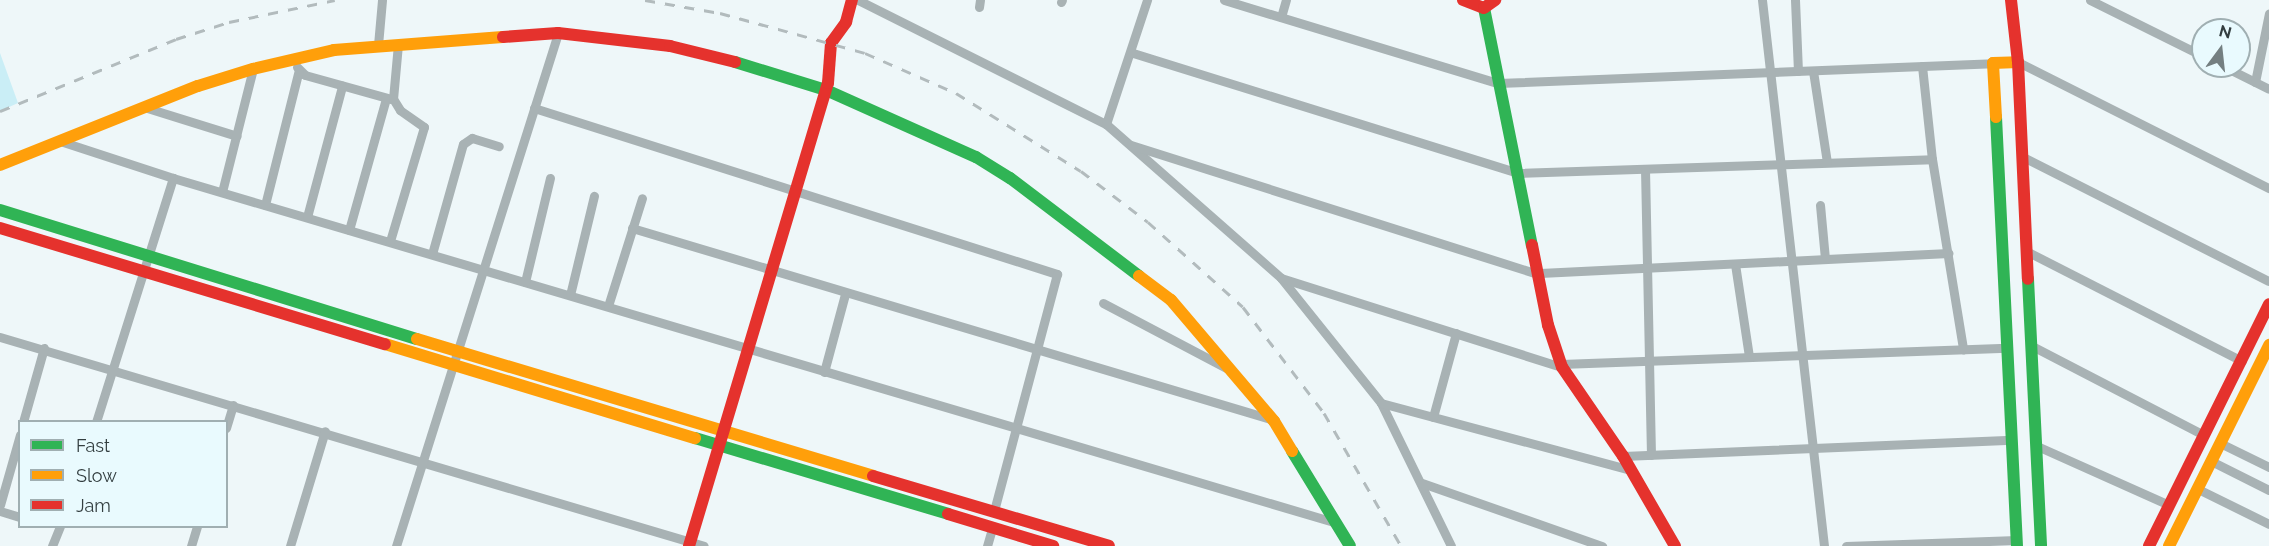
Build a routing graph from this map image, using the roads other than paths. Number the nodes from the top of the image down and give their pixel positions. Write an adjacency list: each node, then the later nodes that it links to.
1 (382, 0): 18 (street)
2 (852, 0): 35 (street)
3 (858, 0): 39 (street)
4 (1147, 0): 20 (street)
5 (1224, 0): 15 (street)
6 (1286, 0): 15 (street)
7 (1463, 0): 13 (street)
8 (1495, 0): 13 (street)
9 (1762, 0): 29 (street)
10 (1795, 0): 27 (street)
11 (2011, 0): 22 (street)
12 (2090, 0): 19 (street)
13 (1484, 9): 32 (street)
14 (2269, 13): 31 (street)
15 (1281, 17): 32 (street)
16 (558, 33): 17 (street); 35 (street); 38 (street)
17 (398, 44): 18 (street); 36 (street)
18 (378, 45): 21 (street)
19 (2191, 50)
20 (1133, 53): 39 (street); 50 (street)
21 (290, 59): 25 (street); 26 (street)
22 (2018, 62): 23 (street); 44 (street); 53 (street)
23 (1993, 63): 24 (street); 91 (street)
24 (1922, 66): 28 (street); 45 (street)
25 (253, 69): 37 (street); 40 (street)
26 (299, 70): 33 (street); 58 (street)
27 (1798, 71): 28 (street); 29 (street)
28 (1813, 71): 46 (street)
29 (1770, 72): 32 (street); 47 (street)
30 (2247, 78): 31 (street)
31 (2255, 82): 34 (street)
32 (1498, 83): 50 (street)
33 (342, 86): 36 (street); 61 (street)
34 (2269, 89)
35 (826, 90): 54 (street); 104 (street)
36 (390, 99): 64 (street); 65 (street)
37 (144, 108): 40 (street); 41 (street)
38 (534, 108): 54 (street); 74 (street)
39 (1107, 124): 42 (street)
40 (237, 136): 55 (street)
41 (60, 141): 48 (street); 51 (street)
42 (1125, 143): 77 (street); 78 (street)
43 (499, 146): 68 (street)
44 (2023, 157): 66 (street); 79 (street)
45 (1932, 159): 46 (street); 67 (street)
46 (1827, 162): 47 (street)
47 (1781, 164): 49 (street); 71 (street)
48 (0, 165)
49 (1645, 169): 50 (street); 73 (street)
50 (1519, 173): 77 (street)
51 (173, 178): 55 (street); 69 (street)
52 (550, 178): 80 (street)
53 (2269, 188)
54 (795, 189): 75 (street); 95 (street)
55 (222, 192): 58 (street)
56 (594, 196): 82 (street)
57 (642, 198): 63 (street)
58 (265, 205): 61 (street)
59 (1820, 205): 70 (street)
60 (0, 210): 69 (street)
61 (308, 217): 64 (street)
62 (0, 228): 76 (street)
63 (632, 228): 75 (street); 85 (street)
64 (349, 230): 65 (street)
65 (390, 241): 68 (street)
66 (2028, 252): 89 (street); 99 (street)
67 (1949, 253): 70 (street); 92 (street)
68 (432, 254): 74 (street)
69 (151, 257): 76 (street); 94 (street)
70 (1825, 259): 71 (street)
71 (1791, 261): 72 (street); 96 (street)
72 (1735, 264): 73 (street); 97 (street)
73 (1647, 268): 77 (street); 98 (street)
74 (481, 270): 80 (street); 94 (street)
75 (770, 272): 81 (street); 93 (street)
76 (146, 273): 100 (street); 102 (street)
77 (1540, 274): 101 (street)
78 (1281, 279): 86 (street); 105 (street)
79 (2269, 281)
80 (525, 282): 82 (street)
81 (845, 294): 95 (street); 103 (street)
82 (570, 295): 85 (street)
83 (1103, 303): 104 (street)
84 (2269, 304): 99 (street)
85 (608, 306): 93 (street)
86 (1456, 333): 101 (street); 107 (street)
87 (0, 337): 90 (street)
88 (2269, 345): 118 (street)
89 (2032, 346): 115 (street); 120 (street)
90 (44, 348): 102 (street); 108 (street)
91 (2007, 348): 92 (street); 116 (street)
92 (1963, 349): 96 (street)
93 (747, 350): 103 (street); 114 (street)
94 (454, 351): 100 (street); 114 (street)
95 (1037, 351): 111 (street); 112 (street)
96 (1802, 355): 97 (street); 121 (street)
97 (1749, 357): 98 (street)
98 (1649, 361): 101 (street); 122 (street)
99 (2242, 361): 115 (street)
100 (450, 365): 119 (street); 124 (street)
101 (1562, 365): 123 (street)
102 (114, 369): 106 (street); 109 (street)
103 (824, 372): 112 (street)
104 (1236, 372): 111 (street)
105 (1381, 403): 107 (street); 130 (street)
106 (233, 405): 110 (street); 113 (street)
107 (1433, 417): 128 (street)
108 (24, 420)
109 (97, 420)
110 (228, 421)
111 (1274, 421): 138 (street)
112 (1016, 429): 136 (street); 138 (street)
113 (325, 431): 124 (street); 149 (street)
114 (723, 432): 119 (street); 126 (street)
115 (2204, 435): 134 (street)
116 (2012, 440): 121 (street); 143 (street)
117 (18, 442): 133 (street)
118 (2220, 443): 125 (street); 127 (street)
119 (718, 445): 129 (street); 144 (street)
120 (2037, 446): 134 (street); 146 (street)
121 (1813, 448): 122 (street); 159 (street)
122 (1652, 455): 123 (street)
123 (1623, 456): 128 (street)
124 (422, 460): 144 (street); 150 (street)
125 (2211, 461): 131 (street); 132 (street)
126 (832, 464): 129 (street); 136 (street)
127 (2269, 467)
128 (1631, 470): 158 (street)
129 (828, 480): 142 (street)
130 (1422, 483): 156 (street); 157 (street)
131 (2198, 489): 139 (street); 162 (street)
132 (2269, 490)
133 (0, 505)
134 (2169, 506): 161 (street)
135 (0, 511): 137 (street)
136 (994, 511): 154 (street)
137 (18, 516)
138 (1337, 523): 155 (street)
139 (2269, 524)
140 (57, 528): 147 (street)
141 (196, 528): 148 (street)
142 (992, 528): 152 (street); 153 (street)
143 (2017, 543): 145 (street)
144 (690, 544): 151 (street)
145 (1943, 544): 160 (street)
146 (2044, 545)
147 (52, 546)
148 (191, 546)
149 (290, 546)
150 (396, 546)
151 (704, 546)
152 (987, 546)
153 (1053, 546)
154 (1109, 546)
155 (1350, 546)
156 (1451, 546)
157 (1602, 546)
158 (1675, 546)
159 (1824, 546)
160 (1846, 546)
161 (2149, 546)
162 (2169, 546)

